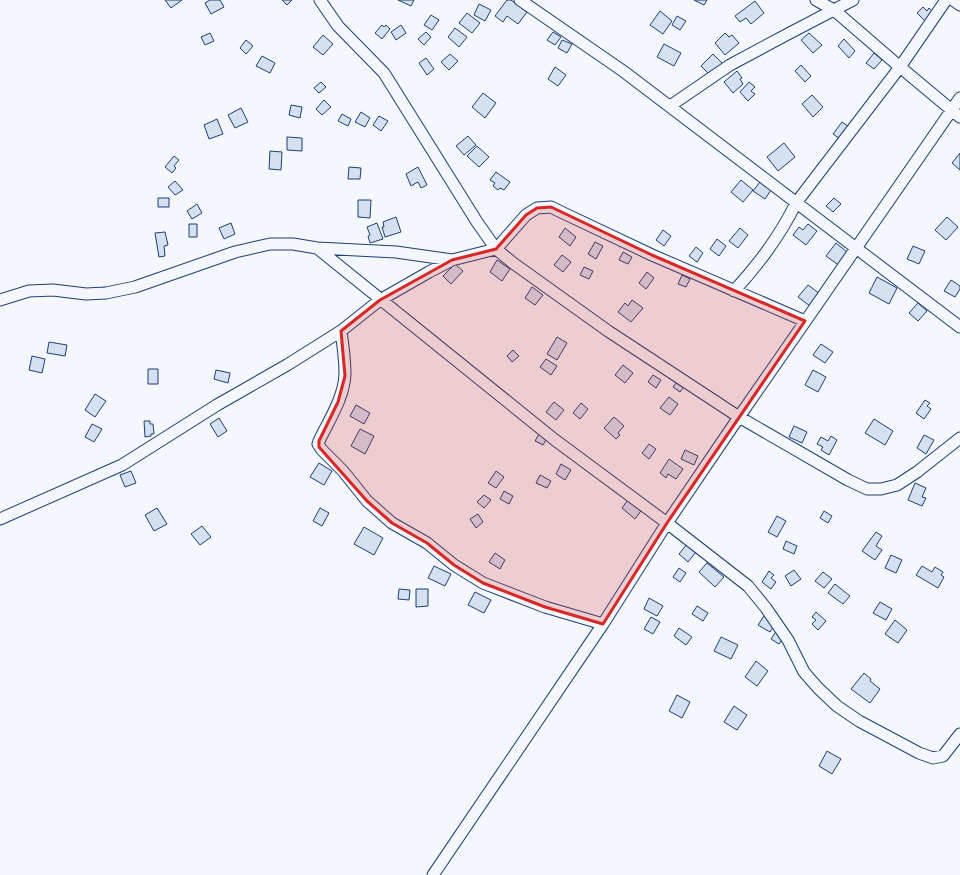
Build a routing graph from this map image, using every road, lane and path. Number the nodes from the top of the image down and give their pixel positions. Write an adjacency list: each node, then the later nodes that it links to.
1 (320, 0): 15 (street)
2 (520, 0): 11 (street)
3 (816, 0): 8 (street)
4 (854, 0): 8 (street)
5 (946, 0): 9 (street)
6 (953, 0): 7 (street)
7 (960, 5)
8 (834, 10): 9 (street); 11 (street)
9 (900, 67): 12 (street); 13 (street)
10 (960, 98): 12 (street)
11 (670, 106): 13 (street)
12 (956, 113): 16 (street)
13 (796, 203): 16 (street); 18 (street)
14 (317, 248): 17 (street); 19 (street); 20 (street)
15 (496, 249): 17 (street); 18 (street); 24 (street)
16 (856, 249): 21 (street); 22 (street)
17 (452, 260): 20 (street)
18 (734, 291): 21 (street)
19 (0, 300)
20 (380, 300): 23 (street); 27 (street)
21 (806, 321): 24 (street)
22 (960, 327)
23 (341, 331): 26 (street); 28 (street)
24 (739, 417): 25 (street); 27 (street)
25 (960, 438)
26 (0, 519)
27 (667, 523): 28 (street); 29 (street)
28 (603, 624): 30 (street)
29 (960, 734)
30 (433, 875)

